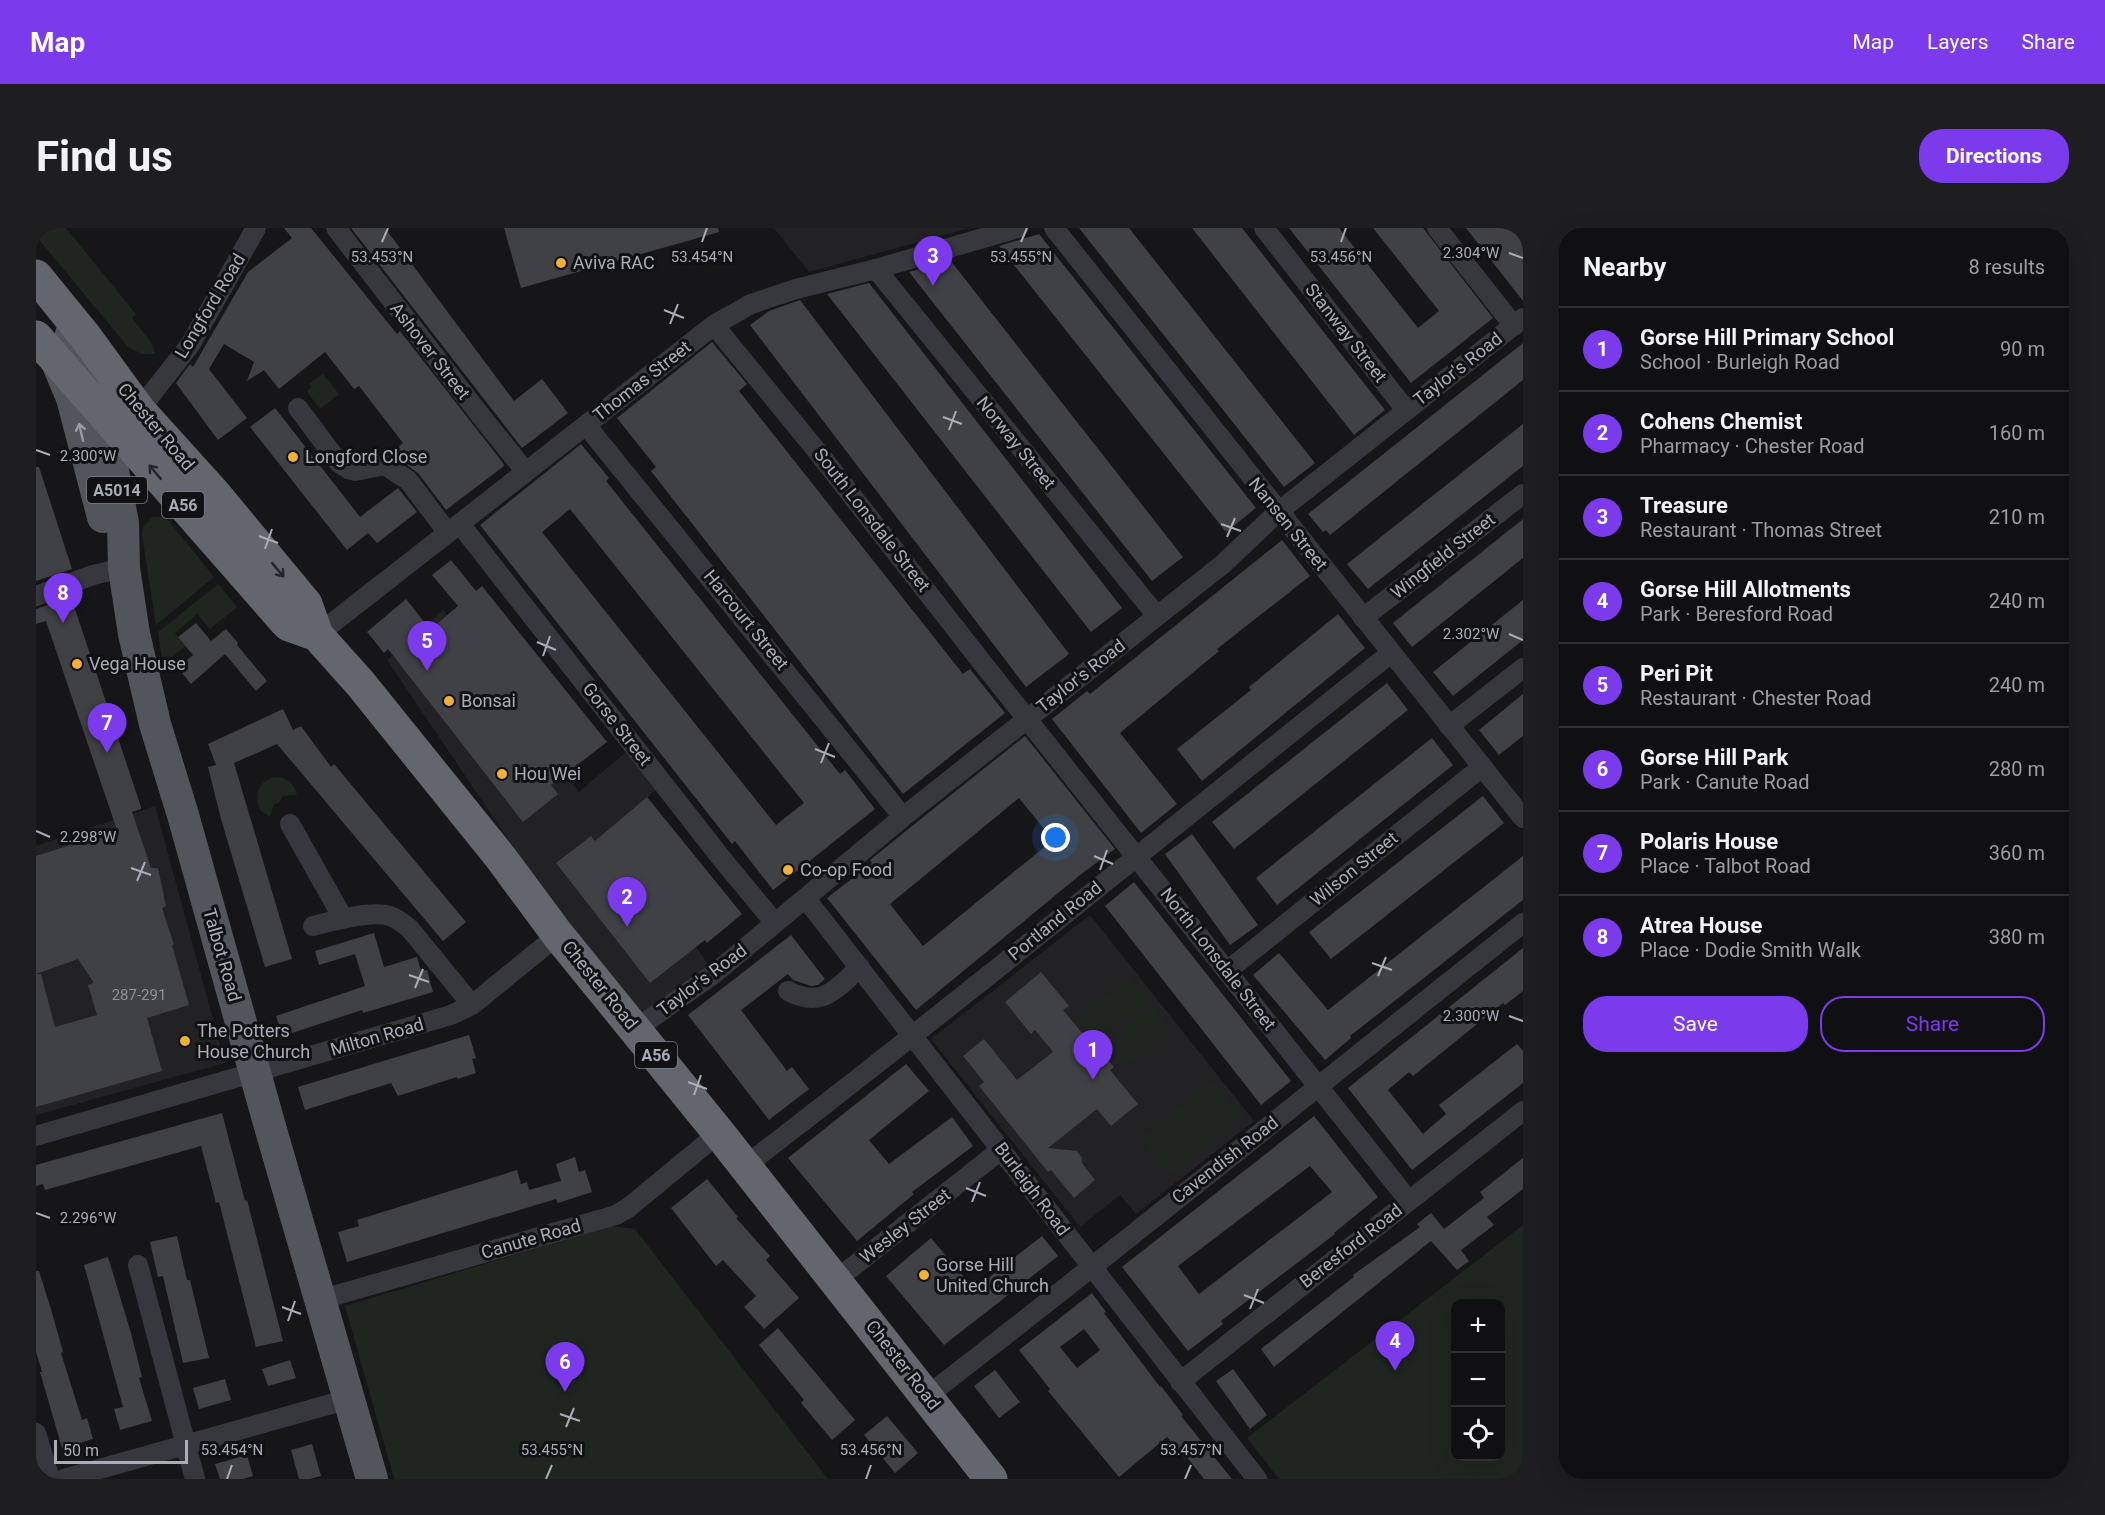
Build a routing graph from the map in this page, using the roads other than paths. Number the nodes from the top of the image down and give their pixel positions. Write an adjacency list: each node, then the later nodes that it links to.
1 (256, 228): 13 (street, Longford Road)
2 (336, 228): 18 (street, Ashover Street)
3 (1018, 228): 7 (street, Thomas Street)
4 (1054, 228): 20 (street, Nansen Street)
5 (1264, 228): 14 (street, Stanway Street)
6 (1437, 228): 9 (street)
7 (876, 269): 10 (street, Thomas Street); 24 (street, Norway Street)
8 (43, 284): 13 (highway, Chester Road / A56); 15 (main road, Talbot Road / A5014)
9 (1518, 322): 14 (street, Taylor's Road)
10 (714, 325): 16 (street, Thomas Street); 29 (street, South Lonsdale Street)
11 (45, 348): 15 (highway, Chester Road / A56); 22 (main road, Talbot Road / A5014, one-way to 11)
12 (298, 408): 21 (street)
13 (139, 410): 17 (highway); 26 (highway, Chester Road / A56, one-way to 26)
14 (1406, 410): 20 (street, Taylor's Road)
15 (102, 413): 17 (highway, Chester Road / A56); 22 (main road, Talbot Road / A5014)
16 (586, 425): 18 (street, Thomas Street); 32 (street, Harcourt Street)
17 (131, 446): 26 (highway, Chester Road / A56, one-way to 17)
18 (526, 472): 21 (street, Thomas Street)
19 (1523, 494): 25 (street, Wingfield Street)
20 (1278, 512): 24 (street, Taylor's Road); 25 (street, Nansen Street)
21 (454, 528): 26 (street, Thomas Street); 38 (street, Gorse Street)
22 (124, 568): 23 (street); 48 (main road, Talbot Road / A5014)
23 (36, 597)
24 (1157, 616): 29 (street, Taylor's Road)
25 (1364, 618): 27 (street, Nansen Street)
26 (317, 635): 41 (highway, Chester Road / A56)
27 (1391, 653): 30 (street, Nansen Street); 35 (street, Portland Road)
28 (1523, 668): 30 (street)
29 (1026, 718): 32 (street, Taylor's Road); 35 (street, North Lonsdale Street)
30 (1449, 726): 31 (street, Nansen Street)
31 (1482, 767): 33 (street, Nansen Street); 43 (street, Wilson Street)
32 (903, 817): 36 (street, Taylor's Road)
33 (1523, 818)
34 (290, 824): 37 (street)
35 (1137, 856): 43 (street, North Lonsdale Street); 47 (street, Portland Road)
36 (806, 899): 38 (street, Taylor's Road); 42 (street, Burleigh Road)
37 (343, 918): 40 (street); 45 (street)
38 (775, 923): 46 (street, Taylor's Road)
39 (1523, 923): 49 (street, Cavendish Road)
40 (313, 926)
41 (558, 934): 45 (street, Milton Road); 46 (highway, Chester Road / A56)
42 (860, 967): 44 (street); 47 (street, Burleigh Road)
43 (1227, 971): 49 (street, North Lonsdale Street)
44 (789, 991)
45 (472, 1005): 48 (street, Milton Road)
46 (636, 1029): 51 (highway, Chester Road / A56)
47 (913, 1037): 53 (street, Burleigh Road); 54 (street, Portland Road)
48 (254, 1072): 52 (street, Milton Road); 59 (main road, Talbot Road / A5014)
49 (1318, 1086): 55 (street, North Lonsdale Street); 57 (street, Cavendish Road)
50 (1523, 1111): 55 (street, Beresford Road)
51 (719, 1133): 54 (highway, Chester Road / A56); 59 (street, Canute Road)
52 (36, 1136)
53 (1002, 1149): 57 (street, Burleigh Road); 58 (street, Wesley Street)
54 (745, 1166): 58 (highway, Chester Road / A56)
55 (1409, 1201): 60 (street, Beresford Road)
56 (138, 1265): 64 (street)
57 (1092, 1269): 60 (street, Burleigh Road); 61 (street, Cavendish Road)
58 (836, 1280): 61 (highway, Chester Road / A56)
59 (319, 1300): 62 (main road, Talbot Road / A5014)
60 (1180, 1382): 70 (street, Burleigh Road)
61 (927, 1396): 69 (highway, Chester Road / A56)
62 (349, 1399): 64 (street); 68 (main road, Talbot Road / A5014)
63 (36, 1434): 65 (street)
64 (185, 1445): 66 (street); 67 (street)
65 (50, 1479)
66 (64, 1479)
67 (195, 1479)
68 (372, 1479)
69 (992, 1479)
70 (1257, 1479)

